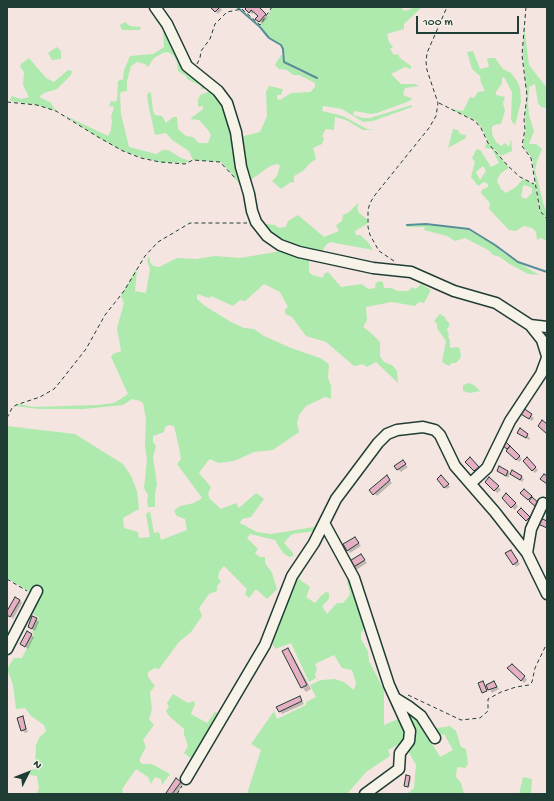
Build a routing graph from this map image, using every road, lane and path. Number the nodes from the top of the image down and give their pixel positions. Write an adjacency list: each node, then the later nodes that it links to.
1 (155, 7): 5 (street)
2 (272, 7): 5 (path)
3 (447, 7): 7 (path)
4 (526, 7): 9 (path)
5 (194, 72): 11 (street)
6 (7, 102): 8 (path)
7 (438, 103): 9 (path); 12 (path)
8 (236, 180)
9 (535, 184): 10 (path)
10 (547, 219)
11 (256, 222): 13 (street); 16 (path)
12 (397, 262)
13 (530, 325): 14 (street); 15 (street)
14 (547, 327)
15 (547, 357): 17 (street)
16 (7, 418)
17 (471, 483): 20 (street); 21 (street)
18 (544, 503): 19 (street)
19 (542, 516): 21 (street)
20 (324, 523): 27 (street); 29 (street)
21 (527, 553): 24 (street)
22 (7, 579): 23 (path)
23 (36, 594): 26 (street)
24 (547, 594)
25 (547, 642): 27 (path)
26 (7, 649)
27 (394, 695): 28 (street); 30 (street)
28 (435, 738)
29 (186, 778)
30 (365, 794)

